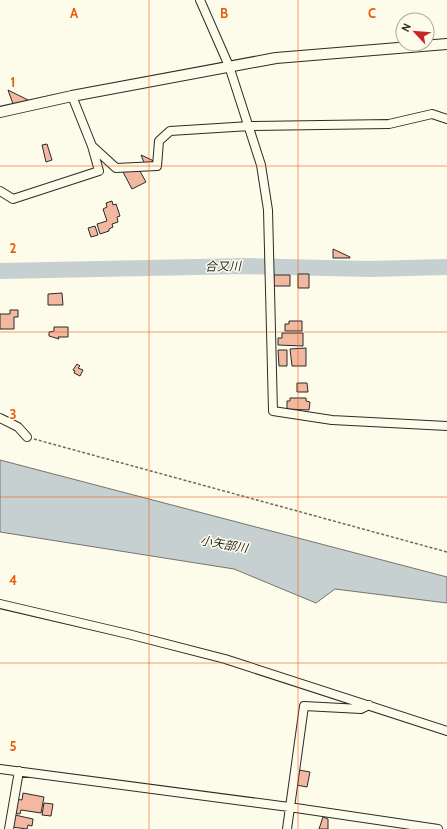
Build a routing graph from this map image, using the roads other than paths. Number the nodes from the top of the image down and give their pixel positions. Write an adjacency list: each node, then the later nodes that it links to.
1 (200, 0): 3 (street)
2 (447, 44): 3 (street)
3 (229, 66): 4 (street); 7 (street)
4 (72, 96): 5 (street); 8 (street)
5 (0, 112)
6 (447, 119): 7 (street)
7 (250, 126): 8 (street); 11 (street)
8 (92, 146): 9 (street)
9 (0, 191)
10 (0, 418): 12 (street)
11 (447, 426)
12 (27, 436)
13 (0, 604): 14 (street)
14 (369, 705): 15 (street); 18 (street)
15 (447, 731)
16 (0, 768): 17 (street)
17 (19, 771): 18 (street); 19 (street)
18 (289, 807): 20 (street); 21 (street)
19 (9, 829)
20 (287, 829)
21 (438, 829)

